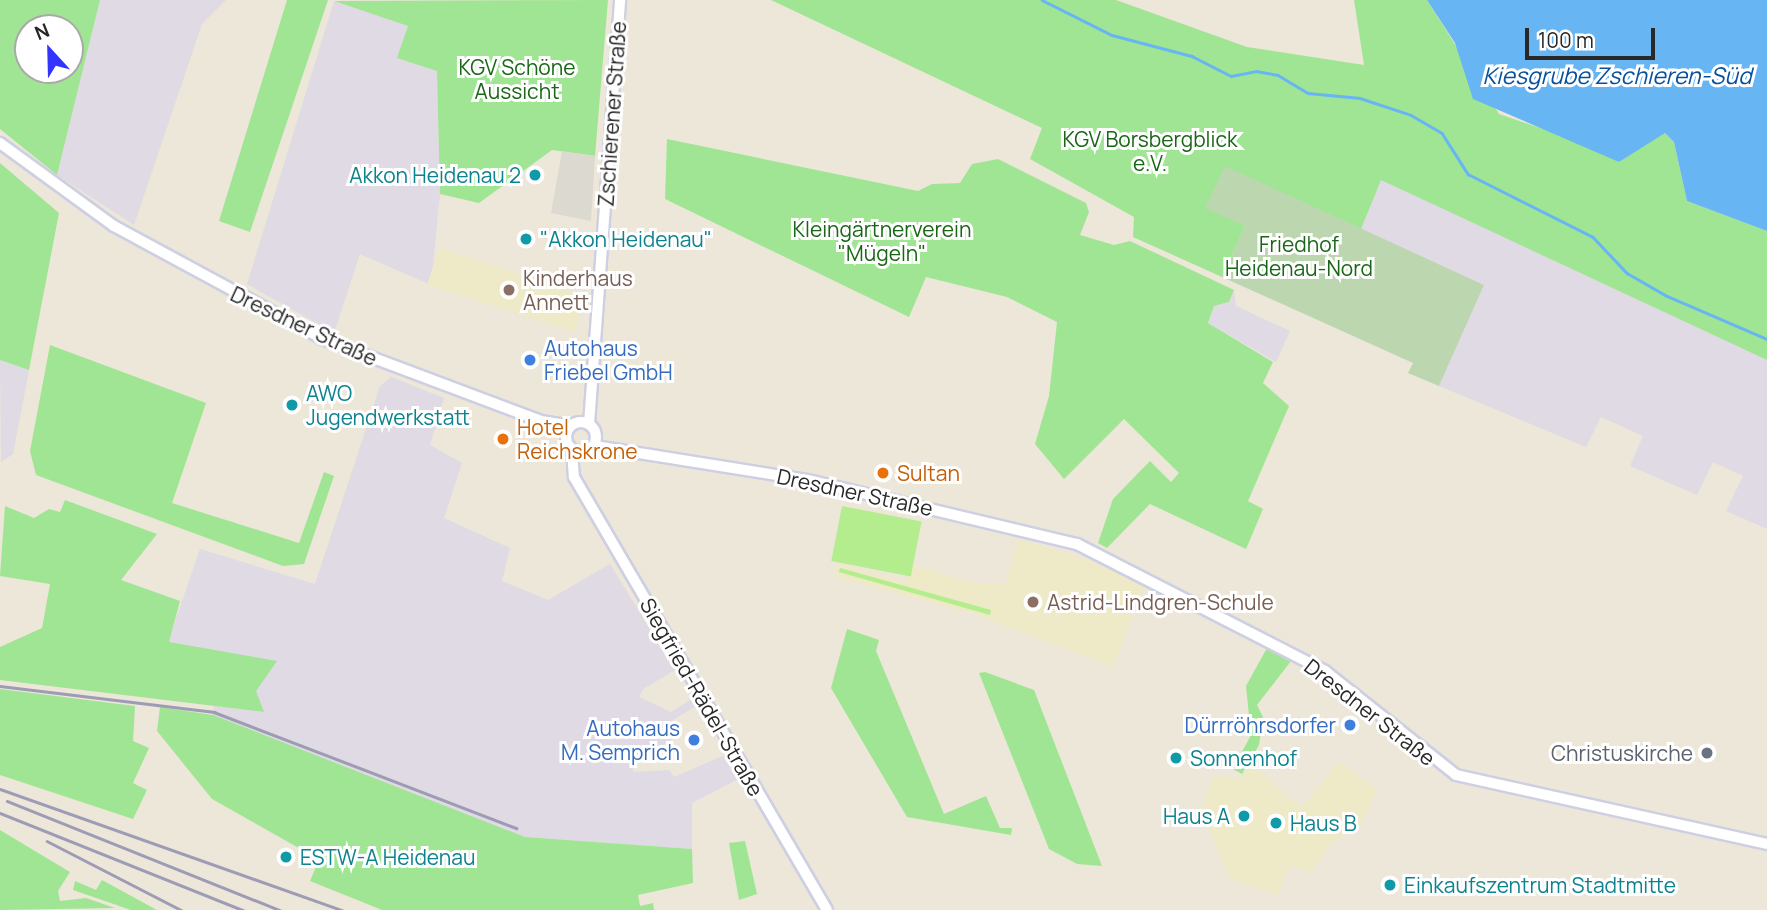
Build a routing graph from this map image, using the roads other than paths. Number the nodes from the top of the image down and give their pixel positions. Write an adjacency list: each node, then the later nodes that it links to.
1 (620, 0): 3 (street, Zschierener Straße)
2 (0, 143): 3 (street, Dresdner Straße)
3 (576, 427): 4 (street); 5 (street, Siegfried-Rädel-Straße)
4 (596, 441): 6 (street); 8 (street, Dresdner Straße)
5 (572, 450): 6 (street); 7 (street, Siegfried-Rädel-Straße)
6 (584, 453): 7 (street)
7 (578, 482): 9 (street, Siegfried-Rädel-Straße)
8 (1767, 844)
9 (827, 910)

